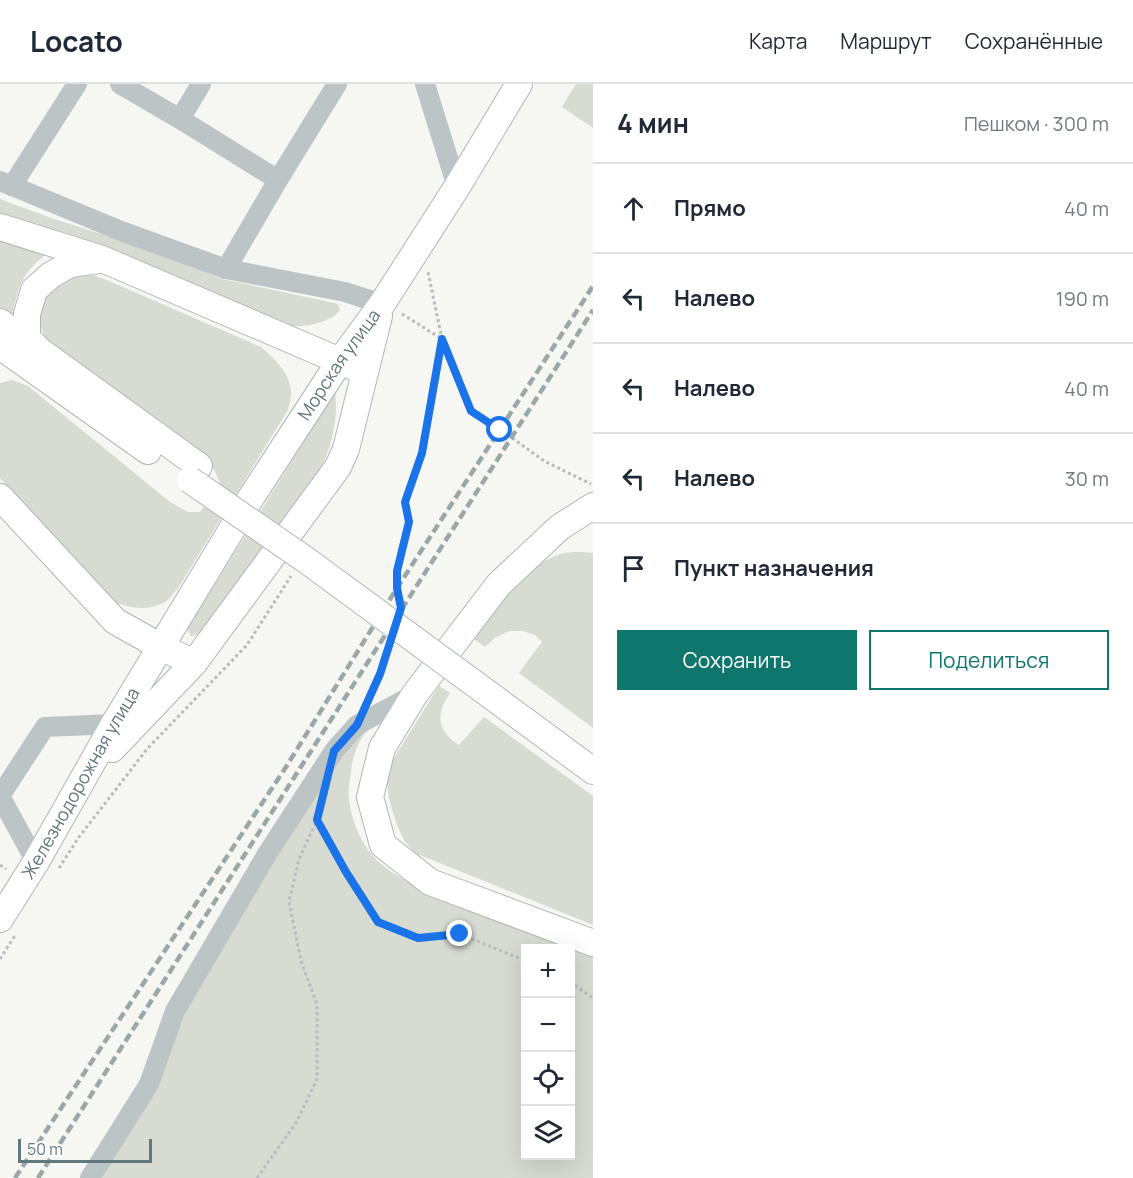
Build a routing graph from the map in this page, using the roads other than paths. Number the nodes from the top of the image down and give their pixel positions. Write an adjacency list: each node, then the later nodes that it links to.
1 (77, 84): 9 (street)
2 (120, 84): 7 (street)
3 (201, 84): 7 (street)
4 (336, 84): 8 (street)
5 (425, 84): 10 (street)
6 (519, 84): 10 (main road, Морская улица)
7 (180, 119): 8 (street)
8 (278, 180): 13 (street)
9 (6, 183): 13 (street)
10 (457, 187): 14 (main road, Морская улица)
11 (0, 227): 12 (main road)
12 (102, 259): 16 (main road); 18 (main road)
13 (226, 269): 14 (street)
14 (392, 310): 18 (main road, Морская улица); 19 (main road, Морская улица)
15 (0, 321): 16 (main road)
16 (43, 353): 20 (main road)
17 (6, 356): 20 (main road)
18 (340, 361): 19 (main road); 23 (main road, Морская улица)
19 (364, 372): 24 (main road, Морская улица)
20 (194, 473): 26 (main road, bridge)
21 (0, 497): 23 (main road)
22 (593, 506): 25 (main road)
23 (161, 647): 24 (main road); 27 (main road, Железнодорожная улица)
24 (195, 663): 30 (main road, Морская улица)
25 (415, 694): 34 (main road); 35 (street)
26 (513, 702): 28 (main road); 29 (main road)
27 (114, 724): 30 (main road, Железнодорожная улица); 31 (street)
28 (593, 751)
29 (593, 771)
30 (84, 777): 32 (main road, Железнодорожная улица)
31 (7, 818): 32 (street)
32 (36, 862): 33 (main road, Железнодорожная улица)
33 (0, 919)
34 (593, 943)
35 (90, 1178)

